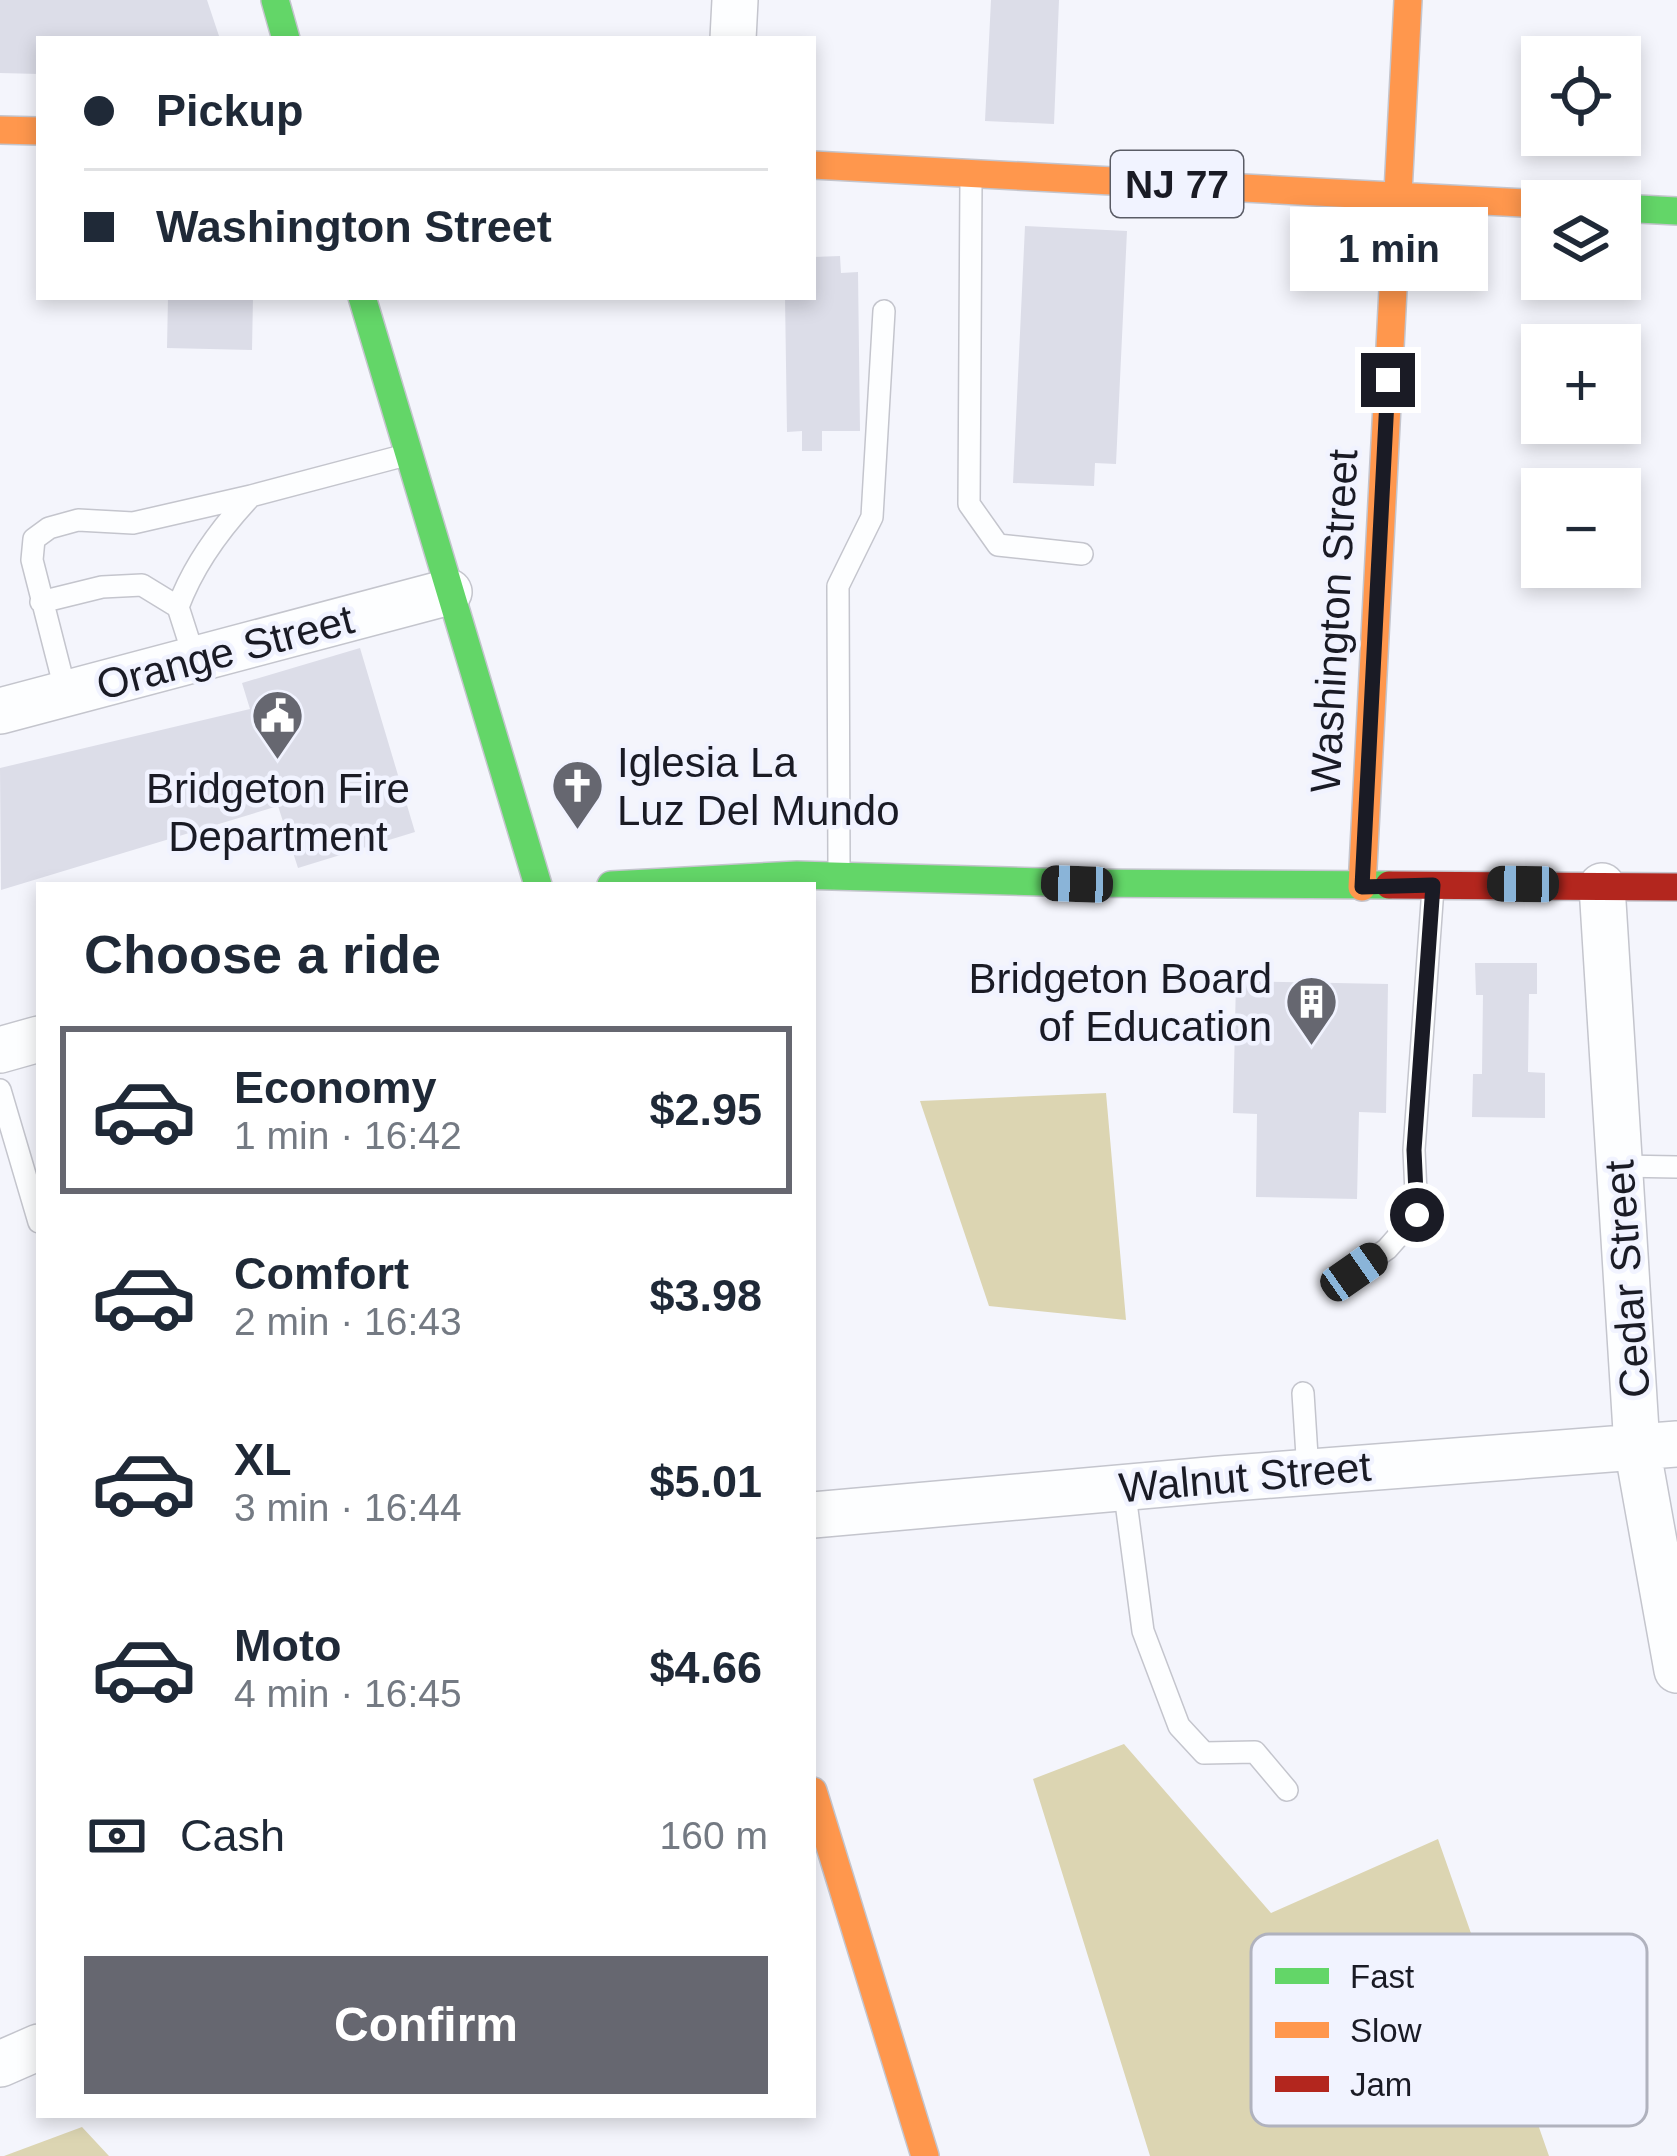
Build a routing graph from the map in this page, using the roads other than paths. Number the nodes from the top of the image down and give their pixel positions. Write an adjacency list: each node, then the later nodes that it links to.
1 (275, 0): 4 (street)
2 (735, 0): 5 (street)
3 (1408, 0): 10 (street, Washington Street)
4 (285, 36)
5 (733, 36)
6 (0, 130): 7 (street)
7 (36, 131)
8 (816, 164): 9 (street, NJ 77)
9 (971, 173): 10 (street, NJ 77); 18 (lane)
10 (1398, 196): 11 (street, NJ 77); 31 (street, Washington Street)
11 (1521, 203)
12 (1641, 209): 13 (street)
13 (1677, 211)
14 (363, 300): 16 (street)
15 (884, 311): 25 (lane)
16 (408, 455): 17 (lane); 19 (street)
17 (250, 496): 20 (lane); 21 (lane)
18 (1082, 554)
19 (449, 592): 22 (street, Orange Street); 26 (street)
20 (41, 602): 21 (lane); 23 (lane)
21 (178, 607): 22 (lane)
22 (195, 660): 23 (street, Orange Street)
23 (66, 693): 24 (street, Orange Street)
24 (0, 711)
25 (838, 876): 27 (street); 31 (street)
26 (537, 882)
27 (666, 882)
28 (1433, 885): 29 (street); 31 (street); 38 (lane)
29 (1602, 886): 30 (street); 35 (street, Cedar Street)
30 (1677, 886)
31 (1362, 887)
32 (36, 1040): 33 (street)
33 (0, 1050)
34 (0, 1090): 37 (lane)
35 (1620, 1166): 36 (lane); 40 (street, Cedar Street)
36 (1677, 1167)
37 (36, 1212)
38 (1354, 1272)
39 (1303, 1393): 41 (lane)
40 (1657, 1446): 41 (street, Walnut Street); 44 (street, Cedar Street)
41 (1308, 1472): 42 (street, Walnut Street)
42 (1124, 1487): 43 (street, Walnut Street); 45 (lane)
43 (816, 1515)
44 (1677, 1670)
45 (1287, 1790)
46 (816, 1801): 49 (street)
47 (36, 2048): 48 (street)
48 (0, 2064)
49 (926, 2156)

